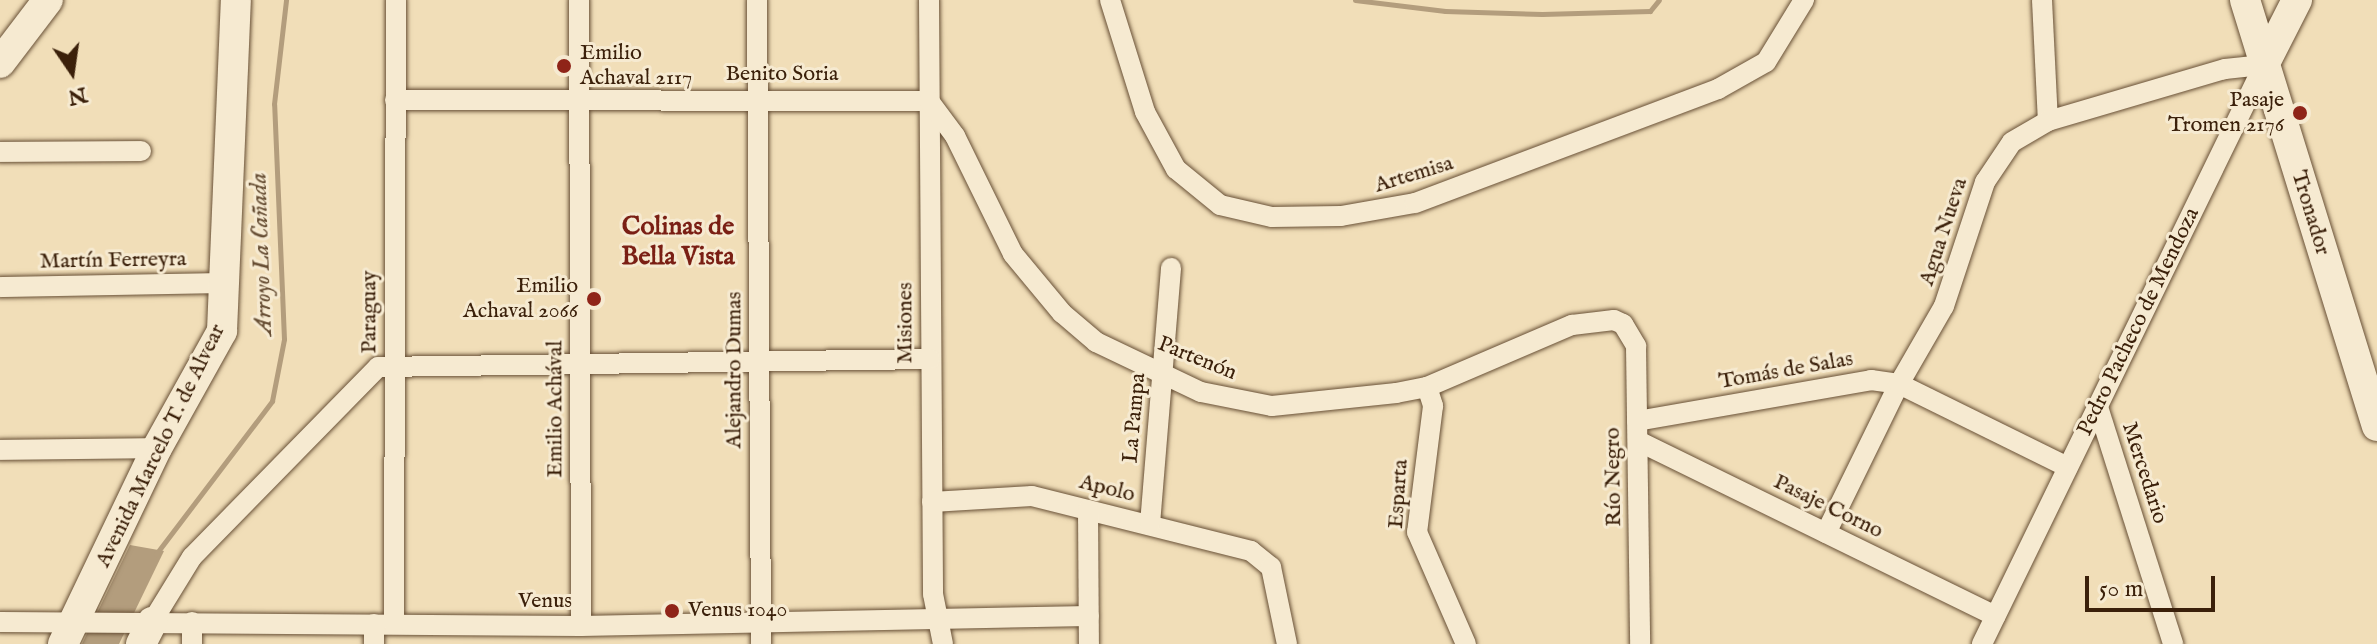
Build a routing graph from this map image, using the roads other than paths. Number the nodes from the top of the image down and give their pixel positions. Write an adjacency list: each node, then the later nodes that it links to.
1 (48, 0): 12 (main road)
2 (236, 0): 22 (main road, Avenida Marcelo T. de Alvear)
3 (396, 0): 15 (street, Paraguay)
4 (579, 0): 16 (street, Emilio Achával)
5 (757, 0): 14 (street, Alejandro Dumas)
6 (929, 0): 17 (street, Misiones)
7 (1110, 0): 8 (street, Artemisa)
8 (1804, 0)
9 (2042, 0): 18 (street)
10 (2245, 0): 13 (main road, Tronador)
11 (2297, 0): 13 (main road, Pedro Pacheco de Mendoza)
12 (0, 63)
13 (2264, 65): 18 (street, Agua Nueva); 32 (street, Pedro Pacheco de Mendoza); 33 (main road, Tronador)
14 (758, 98): 16 (street, Benito Soria); 17 (street, Benito Soria); 26 (street, Alejandro Dumas)
15 (395, 100): 16 (street, Benito Soria); 27 (street, Paraguay)
16 (580, 100): 28 (street, Emilio Achával)
17 (929, 101): 25 (street, Misiones); 29 (street, Partenón)
18 (2048, 121): 30 (street, Agua Nueva)
19 (141, 151): 20 (street)
20 (0, 152)
21 (1171, 268): 29 (street, La Pampa)
22 (227, 283): 23 (street, Martín Ferreyra); 35 (main road, Avenida Marcelo T. de Alvear)
23 (0, 287)
24 (1614, 320): 31 (street, Partenón); 34 (street, Río Negro)
25 (930, 359): 26 (street); 38 (street, Misiones)
26 (759, 362): 28 (street); 51 (street, Alejandro Dumas)
27 (394, 363): 28 (street); 48 (street); 50 (street, Paraguay)
28 (580, 363): 47 (street, Emilio Achával)
29 (1163, 373): 31 (street, Partenón); 40 (street, La Pampa)
30 (1899, 384): 34 (street, Tomás de Salas); 37 (street, Tomás de Salas); 41 (street, Agua Nueva)
31 (1427, 387): 57 (street, Esparta)
32 (2098, 407): 37 (street, Pedro Pacheco de Mendoza); 60 (street, Mercedario)
33 (2377, 426)
34 (1638, 431): 41 (street, Pasaje Corno); 58 (street, Río Negro)
35 (157, 448): 36 (street); 49 (main road, Avenida Marcelo T. de Alvear)
36 (0, 450)
37 (2068, 467): 43 (street, Pedro Pacheco de Mendoza)
38 (932, 502): 39 (street, Apolo); 44 (street, Misiones)
39 (1088, 510): 40 (street, Apolo); 42 (street)
40 (1150, 524): 56 (street, Apolo)
41 (1826, 533): 43 (street, Pasaje Corno)
42 (1089, 616): 44 (street, Venus); 55 (street)
43 (1996, 616): 59 (street, Pedro Pacheco de Mendoza)
44 (939, 617): 51 (street, Venus); 54 (street, Misiones)
45 (0, 622): 49 (street, Venus)
46 (192, 622): 48 (street, Venus); 50 (street, Venus); 53 (street)
47 (581, 626): 51 (street, Venus); 52 (street, Venus)
48 (142, 629): 49 (street, Venus)
49 (75, 630)
50 (381, 631): 52 (street, Venus)
51 (761, 634)
52 (555, 635)
53 (192, 644)
54 (943, 644)
55 (1089, 644)
56 (1287, 644)
57 (1466, 644)
58 (1640, 644)
59 (1982, 644)
60 (2173, 644)

